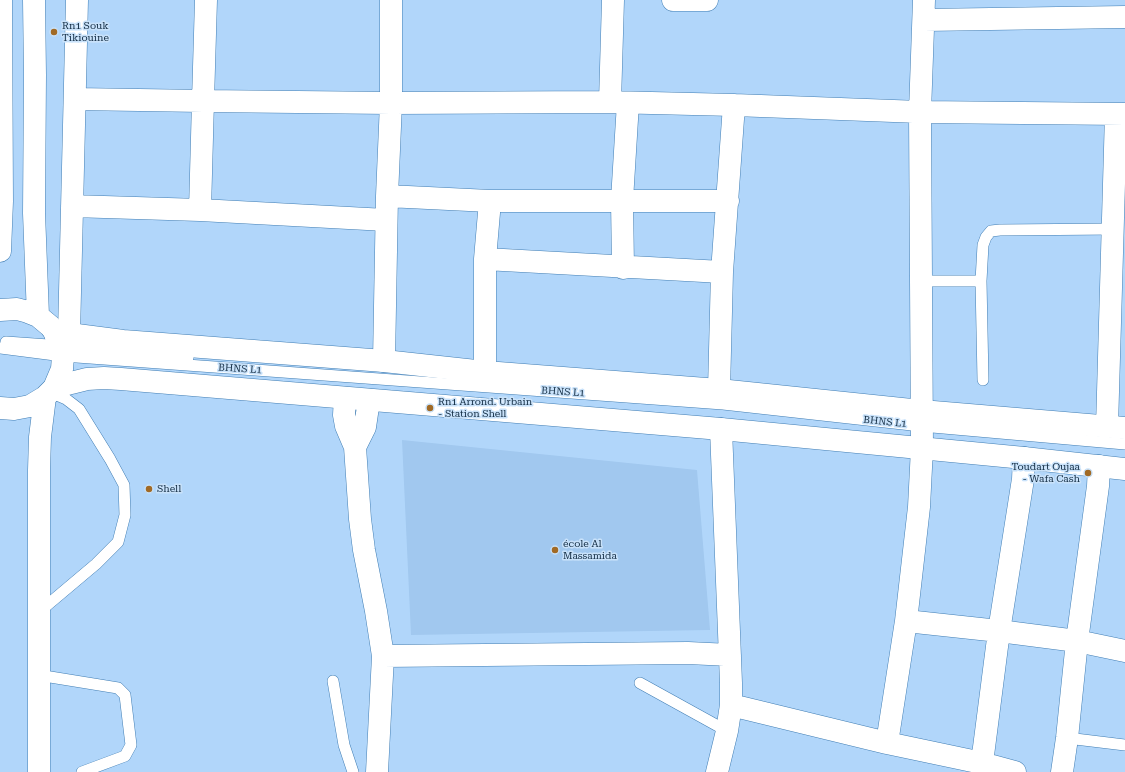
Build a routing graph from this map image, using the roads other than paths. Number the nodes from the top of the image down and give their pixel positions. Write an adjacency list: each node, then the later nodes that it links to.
1 (2, 0): 18 (main road)
2 (34, 0): 34 (main road)
3 (76, 0): 11 (main road)
4 (206, 0): 12 (main road)
5 (391, 0): 13 (main road)
6 (613, 0): 14 (main road)
7 (674, 0): 8 (main road)
8 (707, 0)
9 (924, 10): 10 (main road); 16 (main road)
10 (1124, 12)
11 (75, 99): 12 (main road); 23 (main road)
12 (203, 101): 13 (main road); 24 (main road)
13 (391, 103): 14 (main road); 19 (main road)
14 (619, 103): 15 (main road); 20 (main road)
15 (734, 105): 16 (main road); 22 (main road)
16 (920, 112): 17 (main road); 31 (main road)
17 (1121, 114): 26 (main road)
18 (1, 118): 27 (main road)
19 (386, 196): 21 (main road); 25 (main road)
20 (622, 200): 21 (main road); 22 (main road); 29 (main road)
21 (490, 201): 28 (main road)
22 (728, 201): 30 (main road)
23 (72, 206): 24 (main road); 37 (main road)
24 (200, 210): 25 (main road)
25 (386, 220): 39 (main road)
26 (1114, 229): 32 (lane); 35 (main road)
27 (0, 251)
28 (485, 259): 29 (main road); 40 (main road)
29 (623, 268): 30 (main road)
30 (722, 272): 42 (main road)
31 (921, 281): 32 (lane); 47 (main road)
32 (982, 281): 41 (lane)
33 (0, 310): 34 (main road)
34 (38, 316): 37 (main road)
35 (1118, 316): 49 (main road)
36 (0, 342): 37 (lane, BHNS L1)
37 (61, 342): 38 (lane, BHNS L1); 39 (main road); 43 (main road); 47 (lane, BHNS L1)
38 (0, 348)
39 (384, 361): 40 (main road)
40 (485, 372): 42 (main road)
41 (983, 380)
42 (720, 390): 47 (main road)
43 (50, 392): 44 (main road); 46 (main road); 56 (main road); 56 (lane)
44 (345, 398): 45 (main road); 51 (main road)
45 (369, 400): 48 (main road); 51 (main road)
46 (0, 408)
47 (921, 419): 49 (main road); 50 (lane, BHNS L1); 52 (main road)
48 (721, 429): 52 (main road); 61 (main road)
49 (1119, 431)
50 (1125, 444)
51 (355, 447): 62 (main road)
52 (922, 448): 53 (main road); 57 (main road)
53 (1024, 458): 54 (main road); 58 (main road)
54 (1099, 466): 55 (main road); 59 (main road)
55 (1125, 469)
56 (38, 612): 63 (main road)
57 (906, 621): 58 (main road); 69 (main road)
58 (998, 631): 59 (main road); 71 (main road)
59 (1077, 641): 60 (main road); 68 (main road)
60 (1125, 651)
61 (730, 655): 62 (main road); 66 (main road)
62 (383, 656): 75 (main road)
63 (38, 675): 72 (main road); 73 (lane)
64 (333, 681): 74 (lane)
65 (640, 683): 67 (lane)
66 (731, 705): 67 (main road); 69 (main road)
67 (727, 731): 76 (main road)
68 (1067, 738): 70 (lane); 78 (main road)
69 (886, 743): 71 (main road)
70 (1125, 745)
71 (982, 763): 77 (main road)
72 (39, 772)
73 (82, 772)
74 (354, 772)
75 (377, 772)
76 (717, 772)
77 (1014, 772)
78 (1062, 772)

